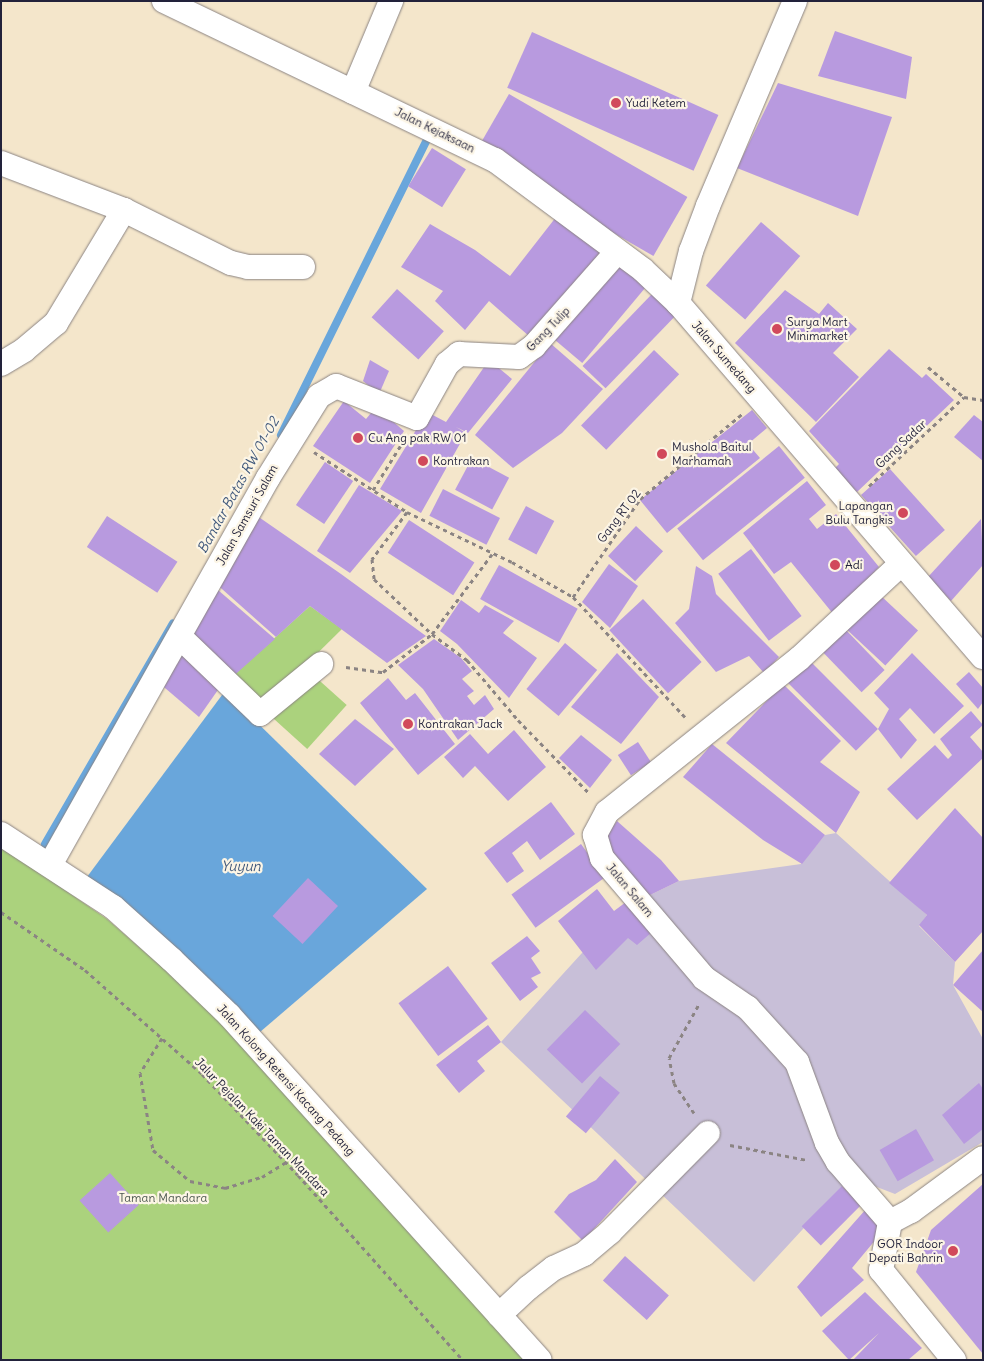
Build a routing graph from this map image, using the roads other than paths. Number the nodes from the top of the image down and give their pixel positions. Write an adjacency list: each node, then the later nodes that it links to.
1 (164, 1): 4 (street, Jalan Kejaksaan)
2 (391, 1): 4 (street)
3 (795, 1): 9 (street)
4 (353, 92): 7 (street, Jalan Kejaksaan)
5 (1, 163): 6 (street)
6 (124, 210): 8 (street); 10 (street)
7 (617, 252): 9 (street, Jalan Kejaksaan); 11 (street, Gang Tulip)
8 (303, 267)
9 (678, 304): 12 (street, Jalan Sumedang)
10 (1, 364)
11 (320, 396): 13 (street, Jalan Samsuri Salam)
12 (901, 564): 14 (street, Jalan Sumedang); 20 (street, Jalan Salam)
13 (180, 637): 15 (street); 17 (street, Jalan Samsuri Salam)
14 (983, 657)
15 (322, 664)
16 (1, 834): 17 (street, Jalan Kolong Retensi Kacang Pedang)
17 (50, 865): 21 (street, Jalan Kolong Retensi Kacang Pedang)
18 (708, 1133): 21 (street)
19 (983, 1158): 20 (street)
20 (890, 1222): 23 (street)
21 (499, 1315): 22 (street, Jalan Kolong Retensi Kacang Pedang)
22 (540, 1360)
23 (954, 1360)

